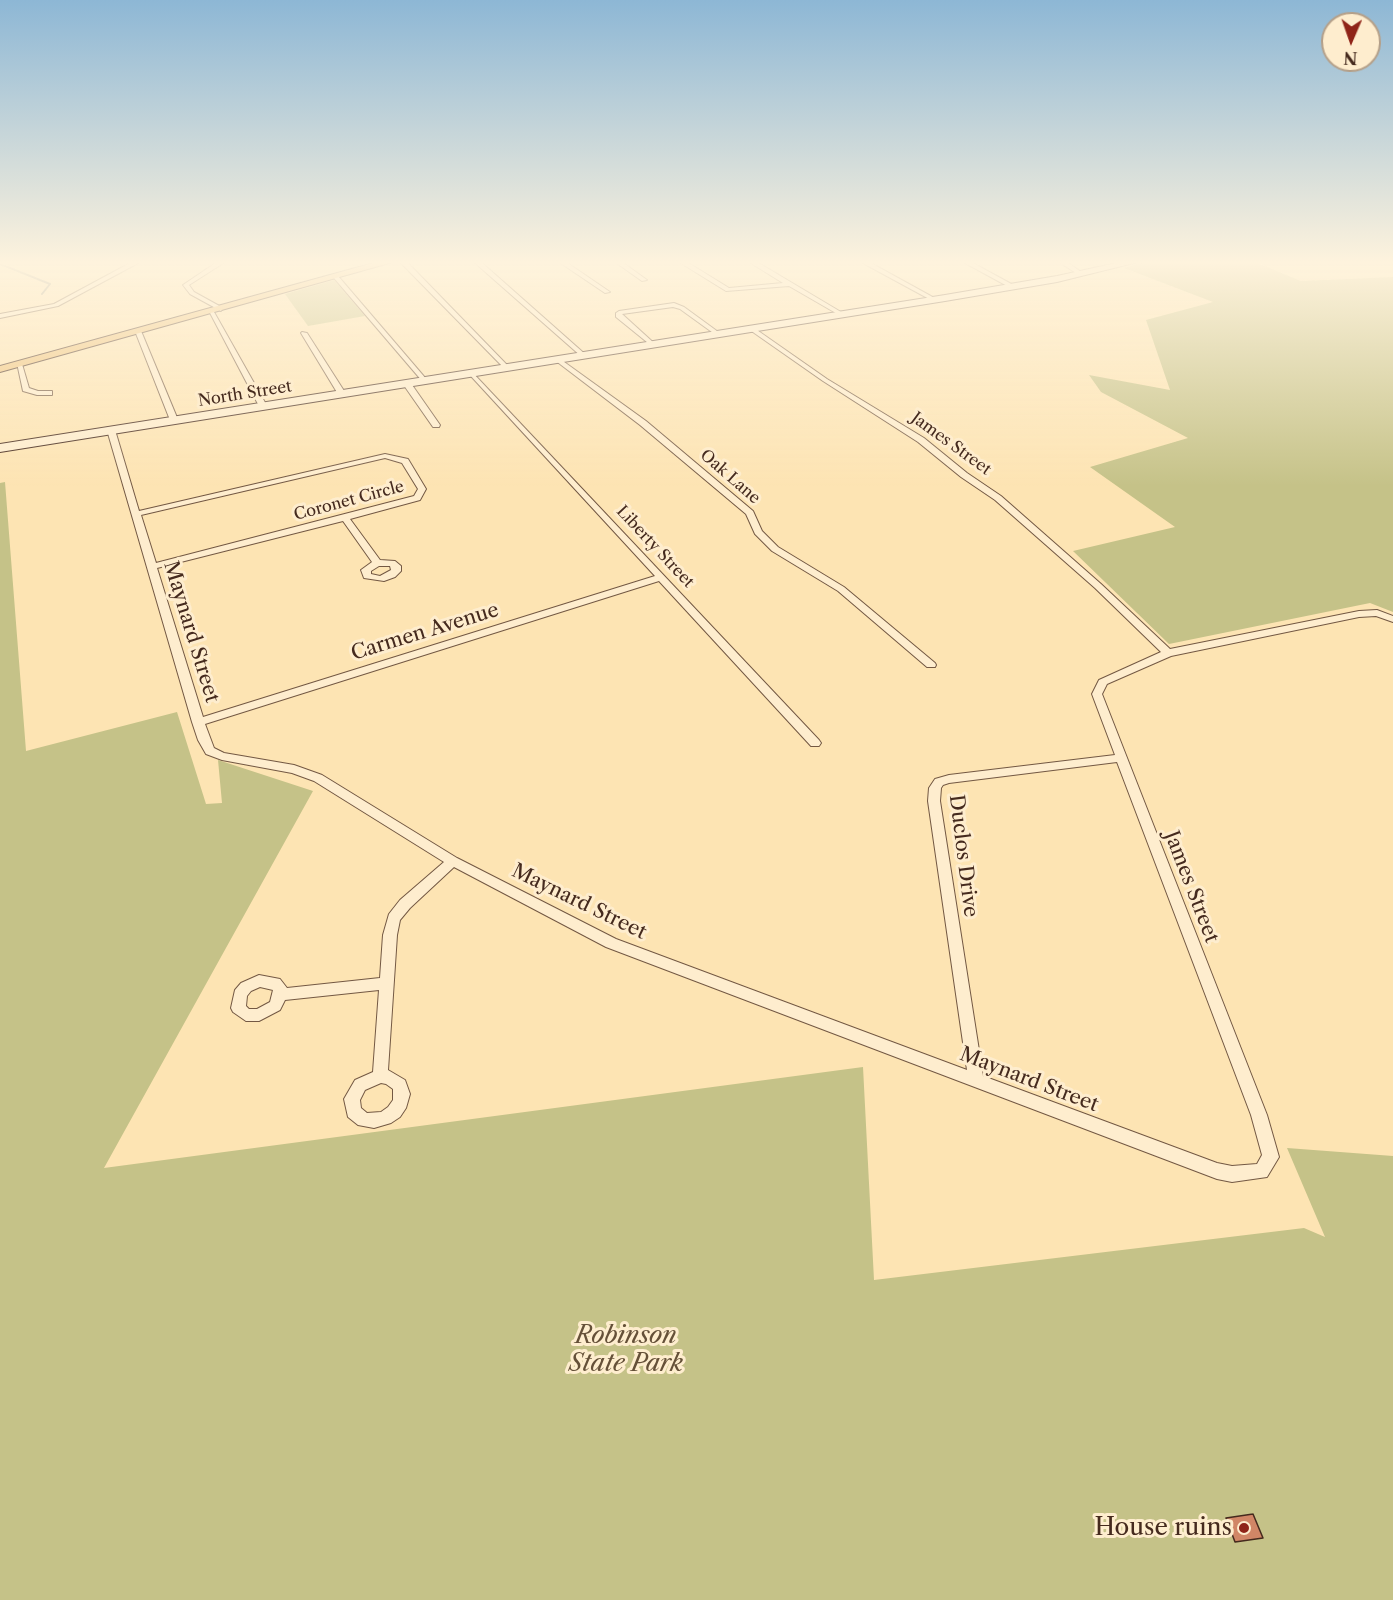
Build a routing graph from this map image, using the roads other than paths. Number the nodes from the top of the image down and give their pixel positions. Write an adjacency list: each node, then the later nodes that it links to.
1 (118, 337): 14 (main road)
2 (140, 337): 23 (street)
3 (229, 337): 22 (street)
4 (306, 337): 21 (street)
5 (387, 337): 18 (street)
6 (476, 337): 15 (street)
7 (562, 337): 12 (street)
8 (643, 337): 11 (street)
9 (702, 337): 11 (main road, North Street)
10 (763, 337): 33 (street, James Street)
11 (653, 345): 12 (main road, North Street)
12 (584, 356): 13 (main road, North Street)
13 (558, 360): 15 (main road, North Street); 34 (street, Oak Lane)
14 (19, 364): 16 (main road); 20 (street)
15 (507, 368): 17 (main road, North Street)
16 (0, 369)
17 (471, 373): 18 (main road, North Street); 31 (street, Liberty Street)
18 (425, 381): 19 (main road, North Street)
19 (407, 384): 21 (main road, North Street); 24 (street)
20 (49, 393)
21 (342, 394): 22 (main road, North Street)
22 (263, 406): 23 (main road, North Street)
23 (174, 420): 25 (main road, North Street)
24 (436, 425)
25 (111, 430): 26 (main road, North Street); 27 (street, Maynard Street)
26 (0, 448)
27 (136, 514): 28 (street, Coronet Circle); 30 (street, Maynard Street)
28 (345, 518): 29 (street); 30 (street, Coronet Circle)
29 (377, 563)
30 (152, 567): 35 (street, Maynard Street)
31 (662, 576): 35 (street, Carmen Avenue); 36 (street, Liberty Street)
32 (1393, 619): 33 (street, James Street)
33 (1168, 653): 37 (street, James Street)
34 (931, 665)
35 (198, 722): 38 (street, Maynard Street)
36 (815, 743)
37 (1120, 758): 42 (street, Duclos Drive); 43 (street, James Street)
38 (453, 861): 39 (street); 42 (street, Maynard Street)
39 (386, 983): 40 (street); 41 (street)
40 (280, 995)
41 (380, 1077)
42 (976, 1080): 43 (street, Maynard Street)
43 (1261, 1171)

